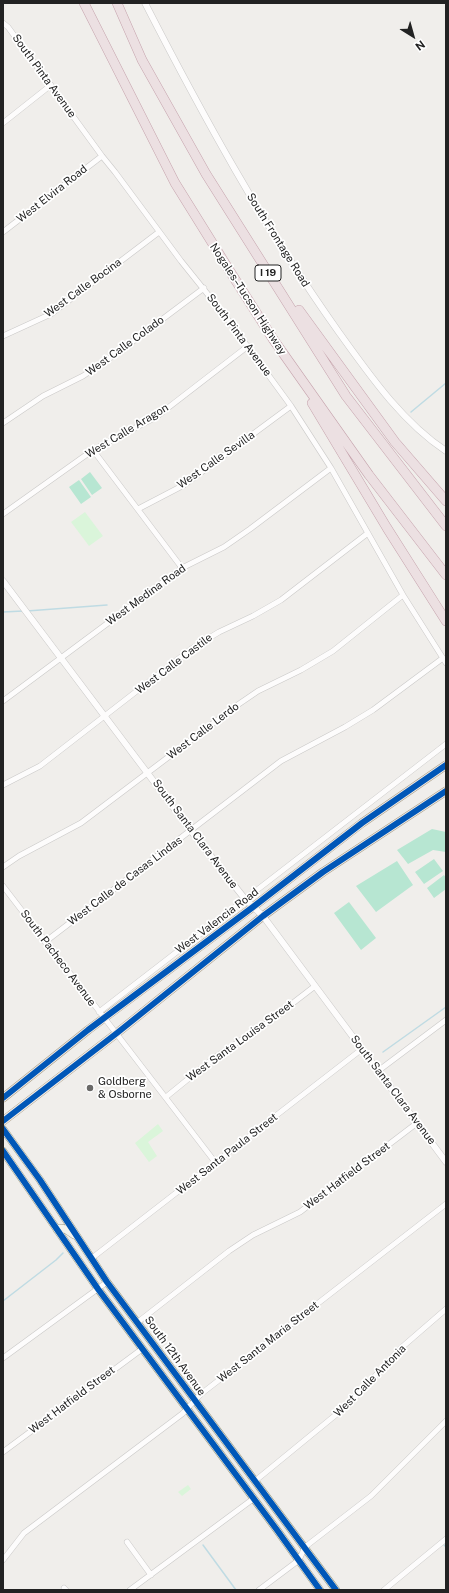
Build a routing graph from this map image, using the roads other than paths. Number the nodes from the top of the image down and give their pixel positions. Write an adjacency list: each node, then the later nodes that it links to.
1 (84, 3): 13 (highway, Nogales–Tucson Highway / I 19)
2 (117, 3): 10 (highway, I 19)
3 (145, 3): 18 (street, South Frontage Road)
4 (5, 24): 5 (street, South Pinta Avenue)
5 (51, 86): 6 (street); 7 (street, South Pinta Avenue)
6 (3, 123)
7 (102, 156): 8 (street, West Elvira Road); 9 (street, South Pinta Avenue)
8 (3, 232)
9 (159, 232): 11 (street, South Pinta Avenue); 12 (street, West Calle Bocina)
10 (250, 243): 20 (highway); 23 (highway, I 19)
11 (204, 288): 14 (street, South Pinta Avenue); 16 (street, West Calle Colado)
12 (3, 336)
13 (273, 339): 26 (highway, Nogales–Tucson Highway / I 19); 29 (highway)
14 (248, 346): 15 (street, South Pinta Avenue); 17 (street, West Calle Aragon)
15 (291, 406): 19 (street, South Pinta Avenue); 21 (street, West Calle Sevilla)
16 (3, 423)
17 (93, 450): 21 (street); 22 (street, West Calle Aragon)
18 (446, 451)
19 (331, 468): 24 (street, South Pinta Avenue); 25 (street, West Medina Road)
20 (446, 501)
21 (138, 509): 25 (street)
22 (3, 514)
23 (446, 526)
24 (368, 533): 28 (street, South Pinta Avenue); 34 (street, West Calle Castile)
25 (182, 568): 30 (street, West Medina Road)
26 (446, 575)
27 (3, 581): 30 (street, South Santa Clara Avenue)
28 (403, 595): 31 (street, South Pinta Avenue); 37 (street, West Calle Lerdo)
29 (446, 621)
30 (61, 657): 33 (street, West Medina Road); 34 (street, South Santa Clara Avenue)
31 (443, 658): 32 (street, South Pinta Avenue); 40 (street, West Calle de Casas Lindas)
32 (446, 663)
33 (3, 700)
34 (106, 716): 37 (street, South Santa Clara Avenue); 38 (street, West Calle Castile)
35 (446, 744): 43 (street, West Valencia Road)
36 (446, 765): 44 (main road, West Valencia Road)
37 (149, 773): 40 (street, South Santa Clara Avenue); 41 (street, West Calle Lerdo)
38 (3, 785)
39 (446, 791): 45 (main road)
40 (191, 831): 43 (street, South Santa Clara Avenue); 46 (street, West Calle de Casas Lindas)
41 (3, 867)
42 (3, 886): 46 (street, South Pacheco Avenue)
43 (245, 899): 44 (street, South Santa Clara Avenue); 48 (street, West Valencia Road)
44 (253, 907): 45 (street, South Santa Clara Avenue); 48 (main road, West Valencia Road)
45 (263, 916): 47 (street, South Santa Clara Avenue); 50 (main road)
46 (45, 942): 48 (street, South Pacheco Avenue)
47 (315, 986): 51 (street, South Santa Clara Avenue); 53 (street, West Santa Louisa Street)
48 (102, 1015): 50 (street, South Pacheco Avenue); 54 (main road, West Valencia Road)
49 (446, 1020): 52 (street)
50 (117, 1033): 53 (street, South Pacheco Avenue); 55 (main road)
51 (362, 1049): 52 (street, South Santa Clara Avenue); 59 (street, West Santa Paula Street)
52 (378, 1071): 56 (street, South Santa Clara Avenue)
53 (166, 1097): 59 (street, South Pacheco Avenue)
54 (3, 1098)
55 (3, 1121)
56 (417, 1123): 60 (street, South Santa Clara Avenue); 68 (street, West Hatfield Street)
57 (3, 1129): 63 (main road, South 12th Avenue)
58 (3, 1151): 62 (main road, South 12th Avenue)
59 (216, 1162): 64 (street, West Santa Paula Street)
60 (446, 1162)
61 (446, 1204): 71 (street, West Santa Maria Street)
62 (57, 1230): 63 (main road); 66 (main road, South 12th Avenue)
63 (78, 1237): 64 (main road, South 12th Avenue)
64 (92, 1258): 65 (main road, South 12th Avenue)
65 (107, 1282): 66 (street); 68 (main road, South 12th Avenue)
66 (98, 1289): 69 (main road, South 12th Avenue); 70 (street)
67 (446, 1309): 75 (street, West Calle Antonia)
68 (138, 1322): 71 (main road, South 12th Avenue)
69 (142, 1349): 72 (main road, South 12th Avenue); 74 (street, West Hatfield Street)
70 (3, 1358)
71 (195, 1400): 72 (street, West Santa Maria Street); 75 (main road, South 12th Avenue)
72 (187, 1410): 76 (main road, South 12th Avenue); 80 (street, West Santa Maria Street)
73 (446, 1421): 79 (street)
74 (3, 1452)
75 (255, 1481): 79 (main road, South 12th Avenue)
76 (253, 1499): 81 (main road, South 12th Avenue); 82 (street)
77 (446, 1539): 87 (street)
78 (127, 1542): 82 (street)
79 (305, 1547): 81 (street); 86 (main road, South 12th Avenue)
80 (3, 1560)
81 (299, 1560): 84 (street); 85 (main road, South 12th Avenue)
82 (151, 1575): 83 (street)
83 (130, 1590)
84 (259, 1590)
85 (320, 1590)
86 (336, 1590)
87 (384, 1590)

